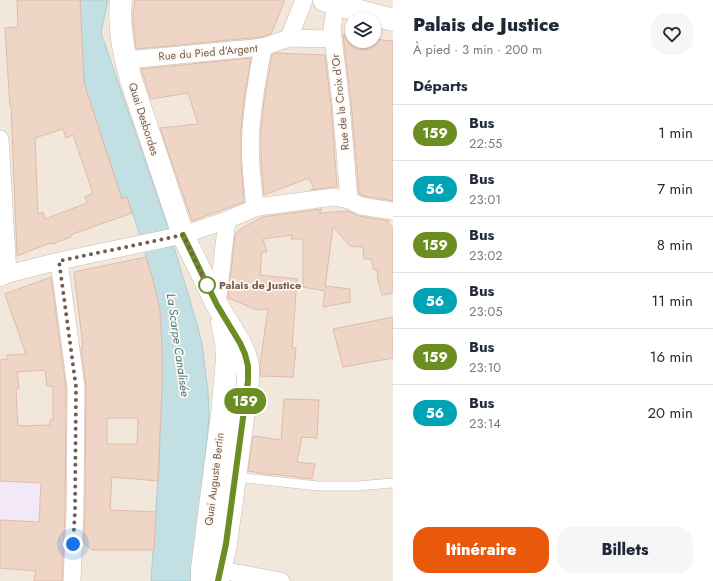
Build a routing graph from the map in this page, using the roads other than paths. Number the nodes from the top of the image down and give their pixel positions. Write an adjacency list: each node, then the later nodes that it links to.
1 (121, 0): 8 (street, Quai Desbordes)
2 (304, 0): 5 (street)
3 (342, 3): 4 (street); 6 (street, Rue de la Croix d'Or)
4 (393, 20)
5 (289, 38): 6 (street); 7 (street, Rue du Pied d'Argent)
6 (333, 39): 10 (street, Rue de la Croix d'Or)
7 (263, 47): 8 (street, Rue du Pied d'Argent); 11 (street)
8 (126, 60): 14 (street, Quai Desbordes)
9 (0, 139): 16 (street)
10 (349, 200): 11 (street); 12 (street)
11 (255, 208): 13 (street)
12 (393, 211)
13 (227, 220): 14 (street); 17 (street, Quai Auguste Bertin)
14 (179, 236): 15 (street); 17 (street, Quai Auguste Bertin)
15 (59, 261): 16 (street); 21 (street)
16 (4, 276)
17 (217, 305): 18 (street, Quai Auguste Bertin); 20 (street, Quai Auguste Bertin)
18 (235, 477): 19 (lane); 20 (street, Quai Auguste Bertin)
19 (393, 483)
20 (213, 577): 22 (street)
21 (72, 581)
22 (281, 581)

